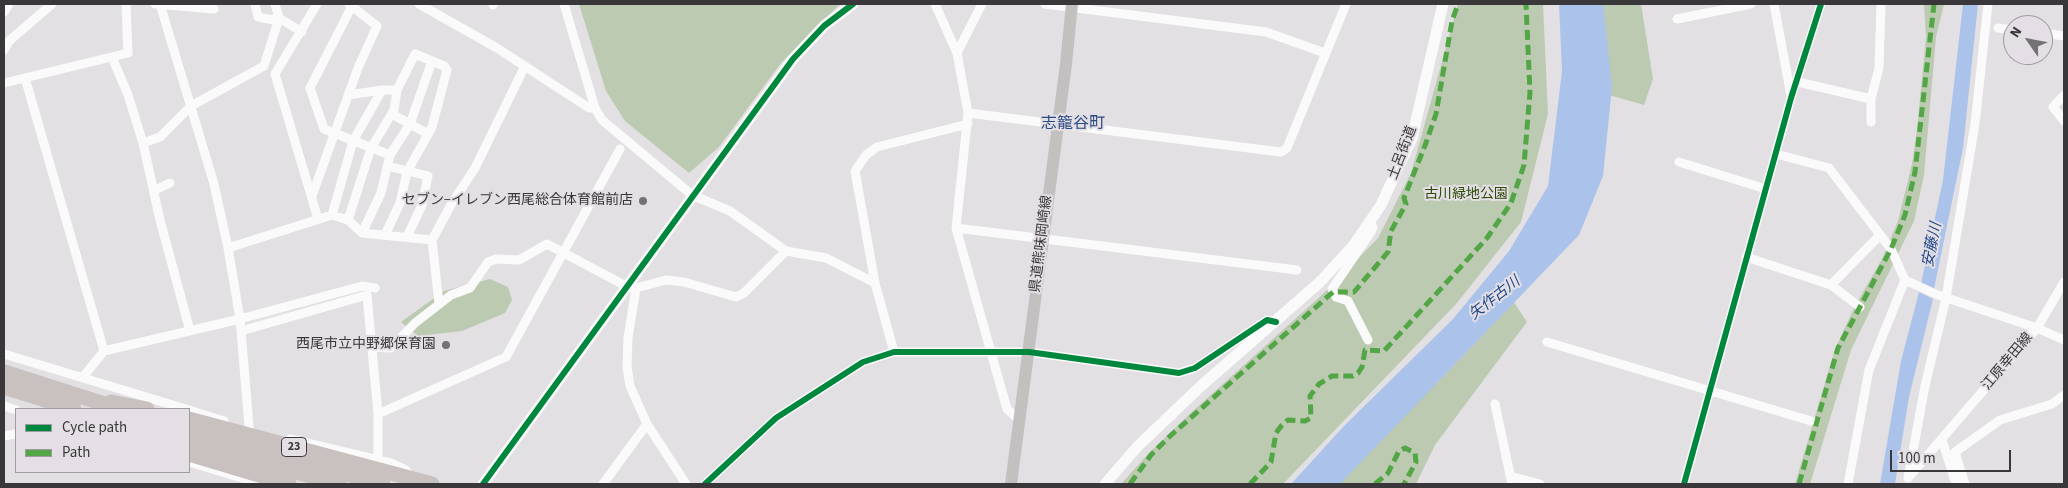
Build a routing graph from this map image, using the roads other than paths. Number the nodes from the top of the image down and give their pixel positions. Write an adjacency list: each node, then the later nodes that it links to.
1 (9, 4): 26 (street)
2 (52, 4): 32 (street)
3 (126, 4): 36 (street)
4 (155, 4): 5 (street)
5 (160, 4): 25 (street); 48 (street)
6 (255, 4): 28 (street)
7 (275, 4): 28 (street)
8 (317, 4): 31 (street)
9 (418, 4): 24 (street)
10 (564, 4): 49 (street)
11 (852, 4): 71 (street)
12 (935, 4): 34 (street)
13 (982, 4): 34 (street)
14 (1044, 4): 23 (street)
15 (1346, 4): 35 (street)
16 (1443, 4): 76 (street, 土呂街道)
17 (1751, 4): 27 (street)
18 (1774, 4): 46 (street)
19 (1821, 4): 40 (street)
20 (1881, 4): 47 (street)
21 (1988, 4): 95 (street)
22 (351, 5): 44 (street); 57 (street)
23 (1072, 6): 35 (street); 56 (main road, 県道熊味岡崎線)
24 (435, 8): 38 (street)
25 (214, 9)
26 (4, 12)
27 (1677, 19)
28 (279, 20): 31 (street); 48 (street)
29 (1998, 28): 30 (street)
30 (2003, 29)
31 (302, 32): 72 (street)
32 (7, 43): 33 (street)
33 (4, 50)
34 (957, 53): 50 (street)
35 (1325, 53): 56 (street)
36 (112, 57): 39 (street); 60 (street)
37 (432, 61): 43 (street); 54 (street); 58 (street)
38 (525, 66): 49 (street); 83 (street)
39 (25, 78): 41 (street); 107 (street)
40 (1798, 82): 46 (street); 47 (street)
41 (4, 83)
42 (382, 90): 43 (street); 44 (street); 59 (street)
43 (397, 90): 51 (street)
44 (348, 95): 57 (street)
45 (2064, 95): 52 (street)
46 (1791, 98): 63 (street)
47 (1871, 99): 53 (street)
48 (191, 106): 60 (street); 84 (street)
49 (595, 108): 71 (street)
50 (968, 113): 55 (street); 56 (street)
51 (392, 114): 54 (street); 61 (street)
52 (2064, 121)
53 (1871, 122)
54 (410, 124): 58 (street); 64 (street)
55 (968, 124): 77 (street); 91 (street)
56 (1058, 124): 82 (main road, 県道熊味岡崎線)
57 (334, 134): 59 (street); 72 (street)
58 (428, 134): 67 (street)
59 (353, 141): 61 (street); 73 (street)
60 (143, 143): 70 (street)
61 (371, 148): 64 (street); 75 (street)
62 (620, 148): 86 (street)
63 (1776, 154): 69 (street); 80 (street)
64 (390, 156): 66 (street)
65 (1679, 162): 69 (street)
66 (386, 166): 67 (street); 78 (street)
67 (407, 172): 79 (street); 81 (street)
68 (170, 182): 70 (street)
69 (1766, 189): 87 (street)
70 (155, 190): 101 (street)
71 (692, 195): 85 (street); 93 (street)
72 (312, 196): 74 (street)
73 (332, 215): 74 (street); 75 (street)
74 (318, 220): 84 (street)
75 (348, 220): 78 (street)
76 (1369, 223): 99 (street, 土呂街道); 103 (street)
77 (956, 228): 82 (street); 108 (street)
78 (362, 233): 79 (street)
79 (384, 235): 81 (street)
80 (1880, 235): 89 (street); 92 (street)
81 (407, 237): 83 (street)
82 (1042, 239): 88 (street); 110 (main road, 県道熊味岡崎線)
83 (432, 240): 96 (street)
84 (228, 248): 98 (street)
85 (786, 251): 91 (street); 93 (street)
86 (563, 253): 93 (street); 96 (street); 124 (street)
87 (1746, 257): 92 (street); 115 (street)
88 (1298, 270)
89 (1906, 280): 95 (street); 151 (street)
90 (2064, 282): 100 (street, 江原幸田線)
91 (875, 283): 109 (street)
92 (1831, 285): 97 (street)
93 (631, 287): 128 (street); 143 (street)
94 (375, 288): 98 (street)
95 (1942, 297): 100 (street); 131 (street, 江原幸田線)
96 (439, 304): 106 (street)
97 (1860, 306)
98 (240, 319): 101 (street); 102 (street)
99 (1276, 322): 110 (street); 148 (street)
100 (2037, 328): 104 (street); 131 (street, 江原幸田線)
101 (190, 331): 107 (street)
102 (241, 331): 106 (street); 129 (street)
103 (1368, 340)
104 (2064, 340)
105 (1547, 342): 115 (street)
106 (372, 347): 124 (street)
107 (104, 351): 113 (street)
108 (992, 351): 109 (street); 110 (street); 126 (street)
109 (894, 352): 146 (street)
110 (1029, 352): 126 (main road, 県道熊味岡崎線)
111 (4, 354): 113 (street)
112 (4, 372): 117 (highway)
113 (82, 377): 122 (street)
114 (4, 387): 119 (highway)
115 (1710, 390): 127 (street); 150 (street)
116 (2064, 395): 153 (street)
117 (102, 404): 120 (highway); 121 (highway)
118 (1495, 404): 137 (street)
119 (68, 408)
120 (116, 408)
121 (143, 408)
122 (182, 408)
123 (190, 411): 129 (street)
124 (378, 414): 134 (street)
125 (190, 419): 136 (highway, 23)
126 (1019, 420): 147 (main road, 県道熊味岡崎線)
127 (1811, 420)
128 (647, 424): 144 (street); 145 (street)
129 (249, 429): 134 (street); 138 (street)
130 (190, 431): 141 (highway, 23)
131 (1944, 438): 152 (street)
132 (190, 442): 140 (highway, 23)
133 (190, 454): 139 (highway)
134 (378, 459): 136 (street)
135 (190, 462): 138 (street)
136 (405, 477): 142 (highway, 23)
137 (1511, 480): 149 (street)
138 (257, 484)
139 (289, 484)
140 (339, 484)
141 (383, 484)
142 (432, 484)
143 (483, 484)
144 (603, 484)
145 (686, 484)
146 (705, 484)
147 (1011, 484)
148 (1104, 484)
149 (1540, 484)
150 (1684, 484)
151 (1848, 484)
152 (1956, 484)
153 (1965, 484)

